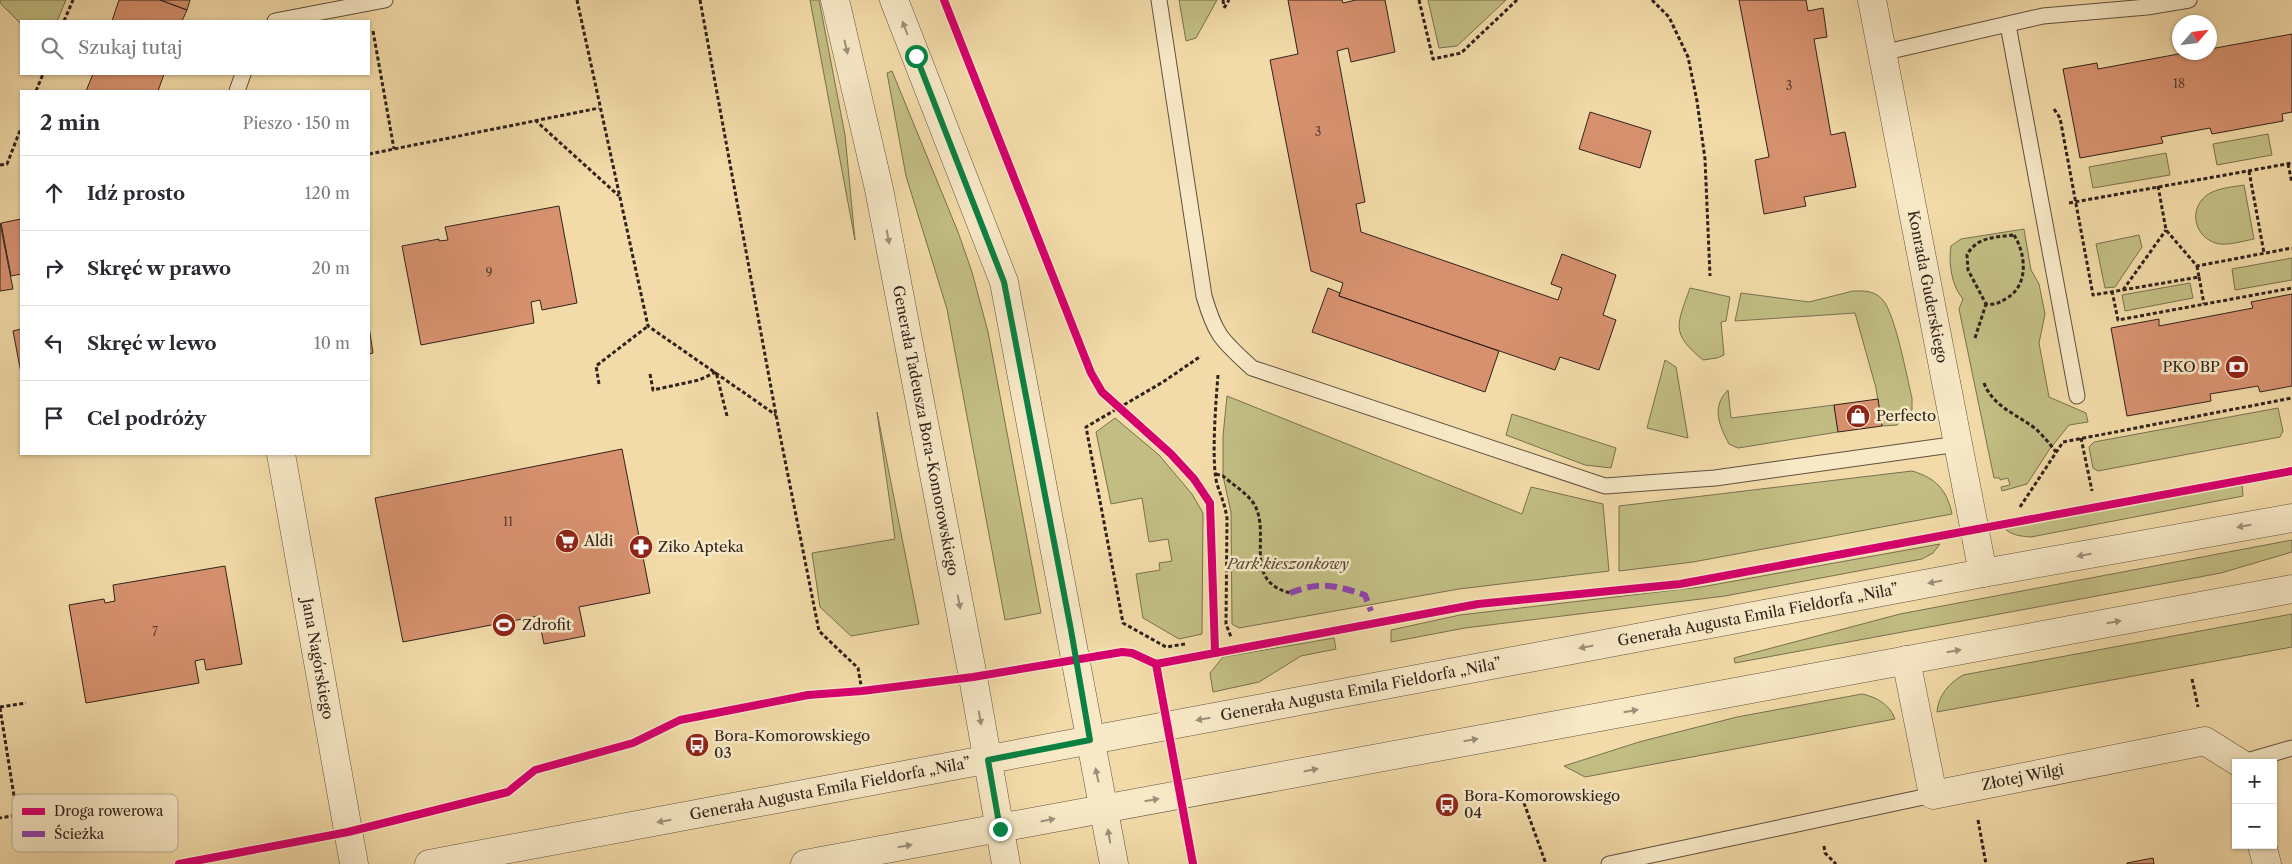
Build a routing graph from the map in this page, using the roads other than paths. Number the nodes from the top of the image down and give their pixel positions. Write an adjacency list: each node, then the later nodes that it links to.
1 (385, 0): 7 (lane)
2 (835, 0): 23 (street, Generała Tadeusza Bora-Komorowskiego, one-way to 23)
3 (894, 0): 19 (street, one-way to 3)
4 (1160, 0): 13 (lane)
5 (1872, 0): 9 (street, Konrada Guderskiego)
6 (2189, 0): 8 (lane)
7 (280, 20)
8 (2008, 25): 9 (lane); 12 (lane)
9 (1882, 52): 13 (street, Konrada Guderskiego)
10 (243, 75): 11 (lane)
11 (237, 90)
12 (2077, 396)
13 (1958, 444): 16 (street, Konrada Guderskiego)
14 (281, 455): 28 (street, Jana Nagórskiego)
15 (2292, 518): 16 (street, Generała Augusta Emila Fieldorfa „Nila”, one-way to 16)
16 (1983, 573): 19 (street, Generała Augusta Emila Fieldorfa „Nila”, one-way to 19)
17 (2292, 589): 18 (street, one-way to 17)
18 (1906, 660): 24 (street); 25 (street, one-way to 18)
19 (1090, 740): 23 (street, Generała Augusta Emila Fieldorfa „Nila”); 25 (street, one-way to 19)
20 (2292, 748): 22 (lane)
21 (2234, 759): 24 (street, Złotej Wilgi)
22 (2254, 759)
23 (988, 760): 26 (street, Generała Tadeusza Bora-Komorowskiego); 29 (street, Generała Augusta Emila Fieldorfa „Nila”, one-way to 29)
24 (1933, 795): 33 (lane)
25 (1104, 809): 26 (street, one-way to 25); 32 (street, one-way to 25)
26 (1000, 829): 30 (street, one-way to 26); 31 (street, Generała Tadeusza Bora-Komorowskiego)
27 (2263, 849): 34 (street)
28 (354, 864)
29 (429, 864)
30 (805, 864)
31 (1006, 864)
32 (1114, 864)
33 (1609, 864)
34 (2267, 864)

